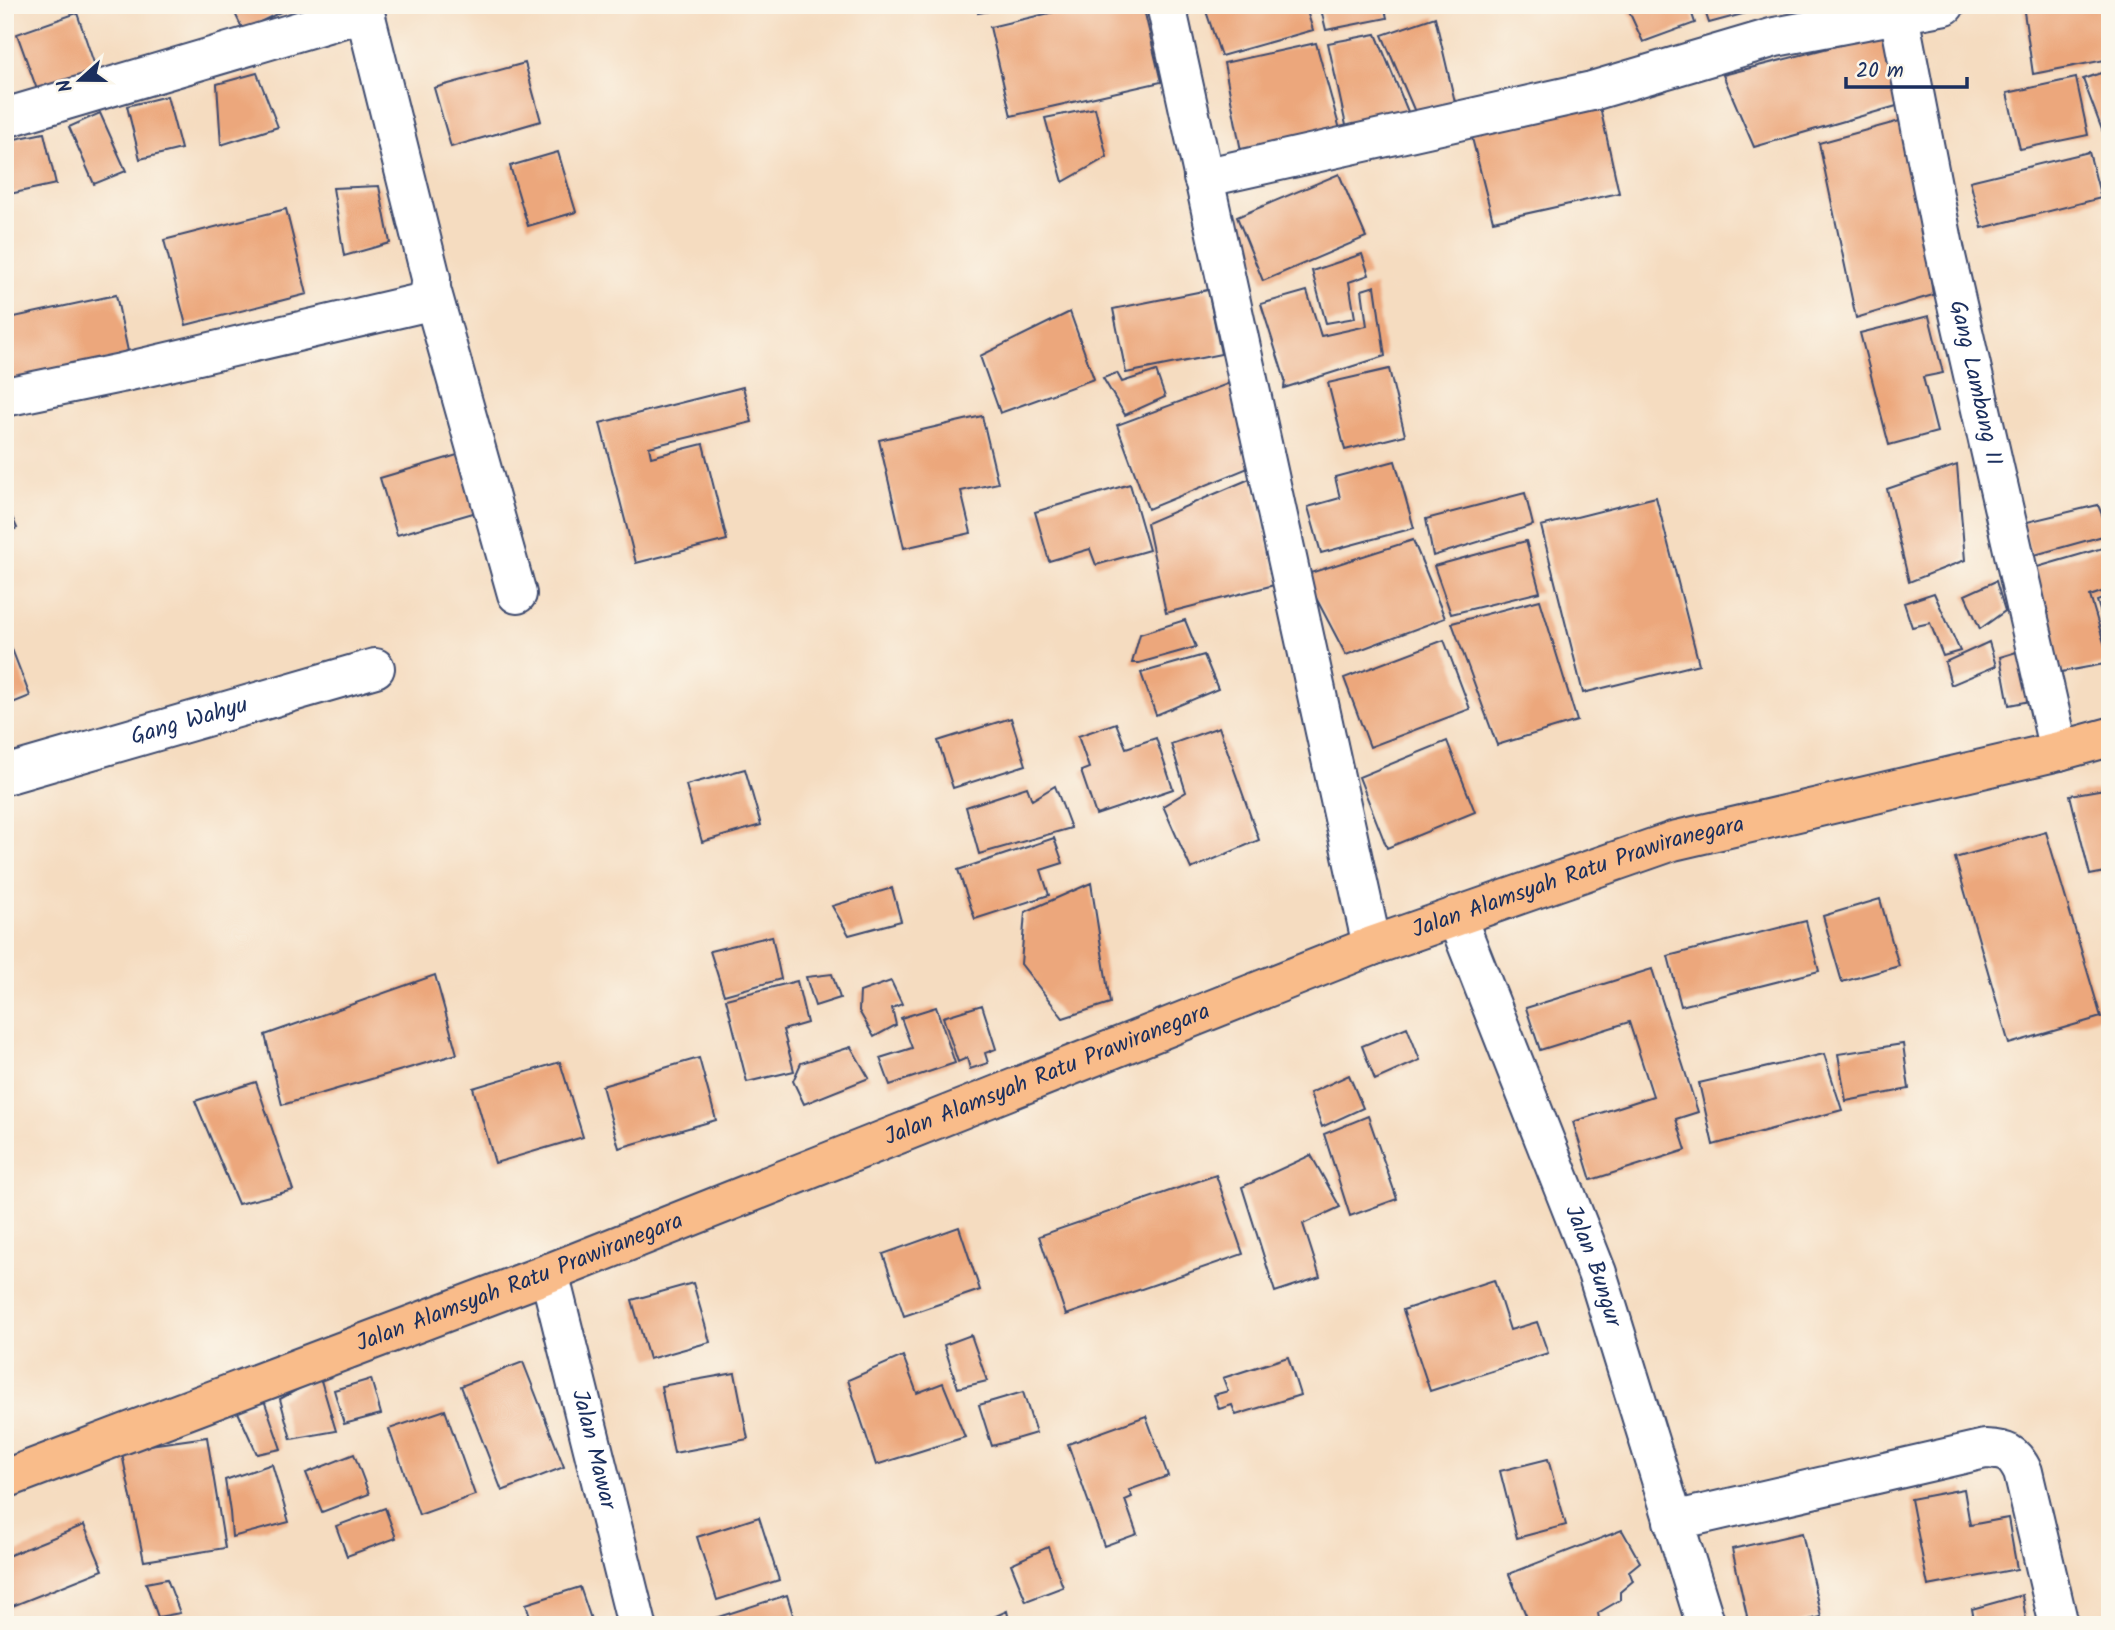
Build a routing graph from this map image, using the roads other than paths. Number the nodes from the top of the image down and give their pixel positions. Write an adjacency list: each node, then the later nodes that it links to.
1 (1166, 5): 6 (street)
2 (1945, 5): 4 (street)
3 (364, 9): 5 (street); 7 (street)
4 (1899, 15): 6 (street); 12 (street, Gang Lambang II)
5 (5, 118)
6 (1203, 178): 15 (street)
7 (431, 289): 8 (street); 9 (street)
8 (5, 397)
9 (517, 594)
10 (375, 668): 13 (street, Gang Wahyu)
11 (2110, 737): 12 (main road, Jalan Alamsyah Ratu Prawiranegara)
12 (2059, 751): 14 (main road, Jalan Alamsyah Ratu Prawiranegara)
13 (5, 775)
14 (1456, 916): 15 (main road, Jalan Alamsyah Ratu Prawiranegara); 18 (street, Jalan Bungur)
15 (1372, 946): 16 (main road, Jalan Alamsyah Ratu Prawiranegara)
16 (549, 1273): 17 (main road, Jalan Alamsyah Ratu Prawiranegara); 19 (street, Jalan Mawar)
17 (5, 1479)
18 (1673, 1521): 20 (street, Jalan Bungur); 21 (street)
19 (637, 1625)
20 (1706, 1625)
21 (2059, 1625)

